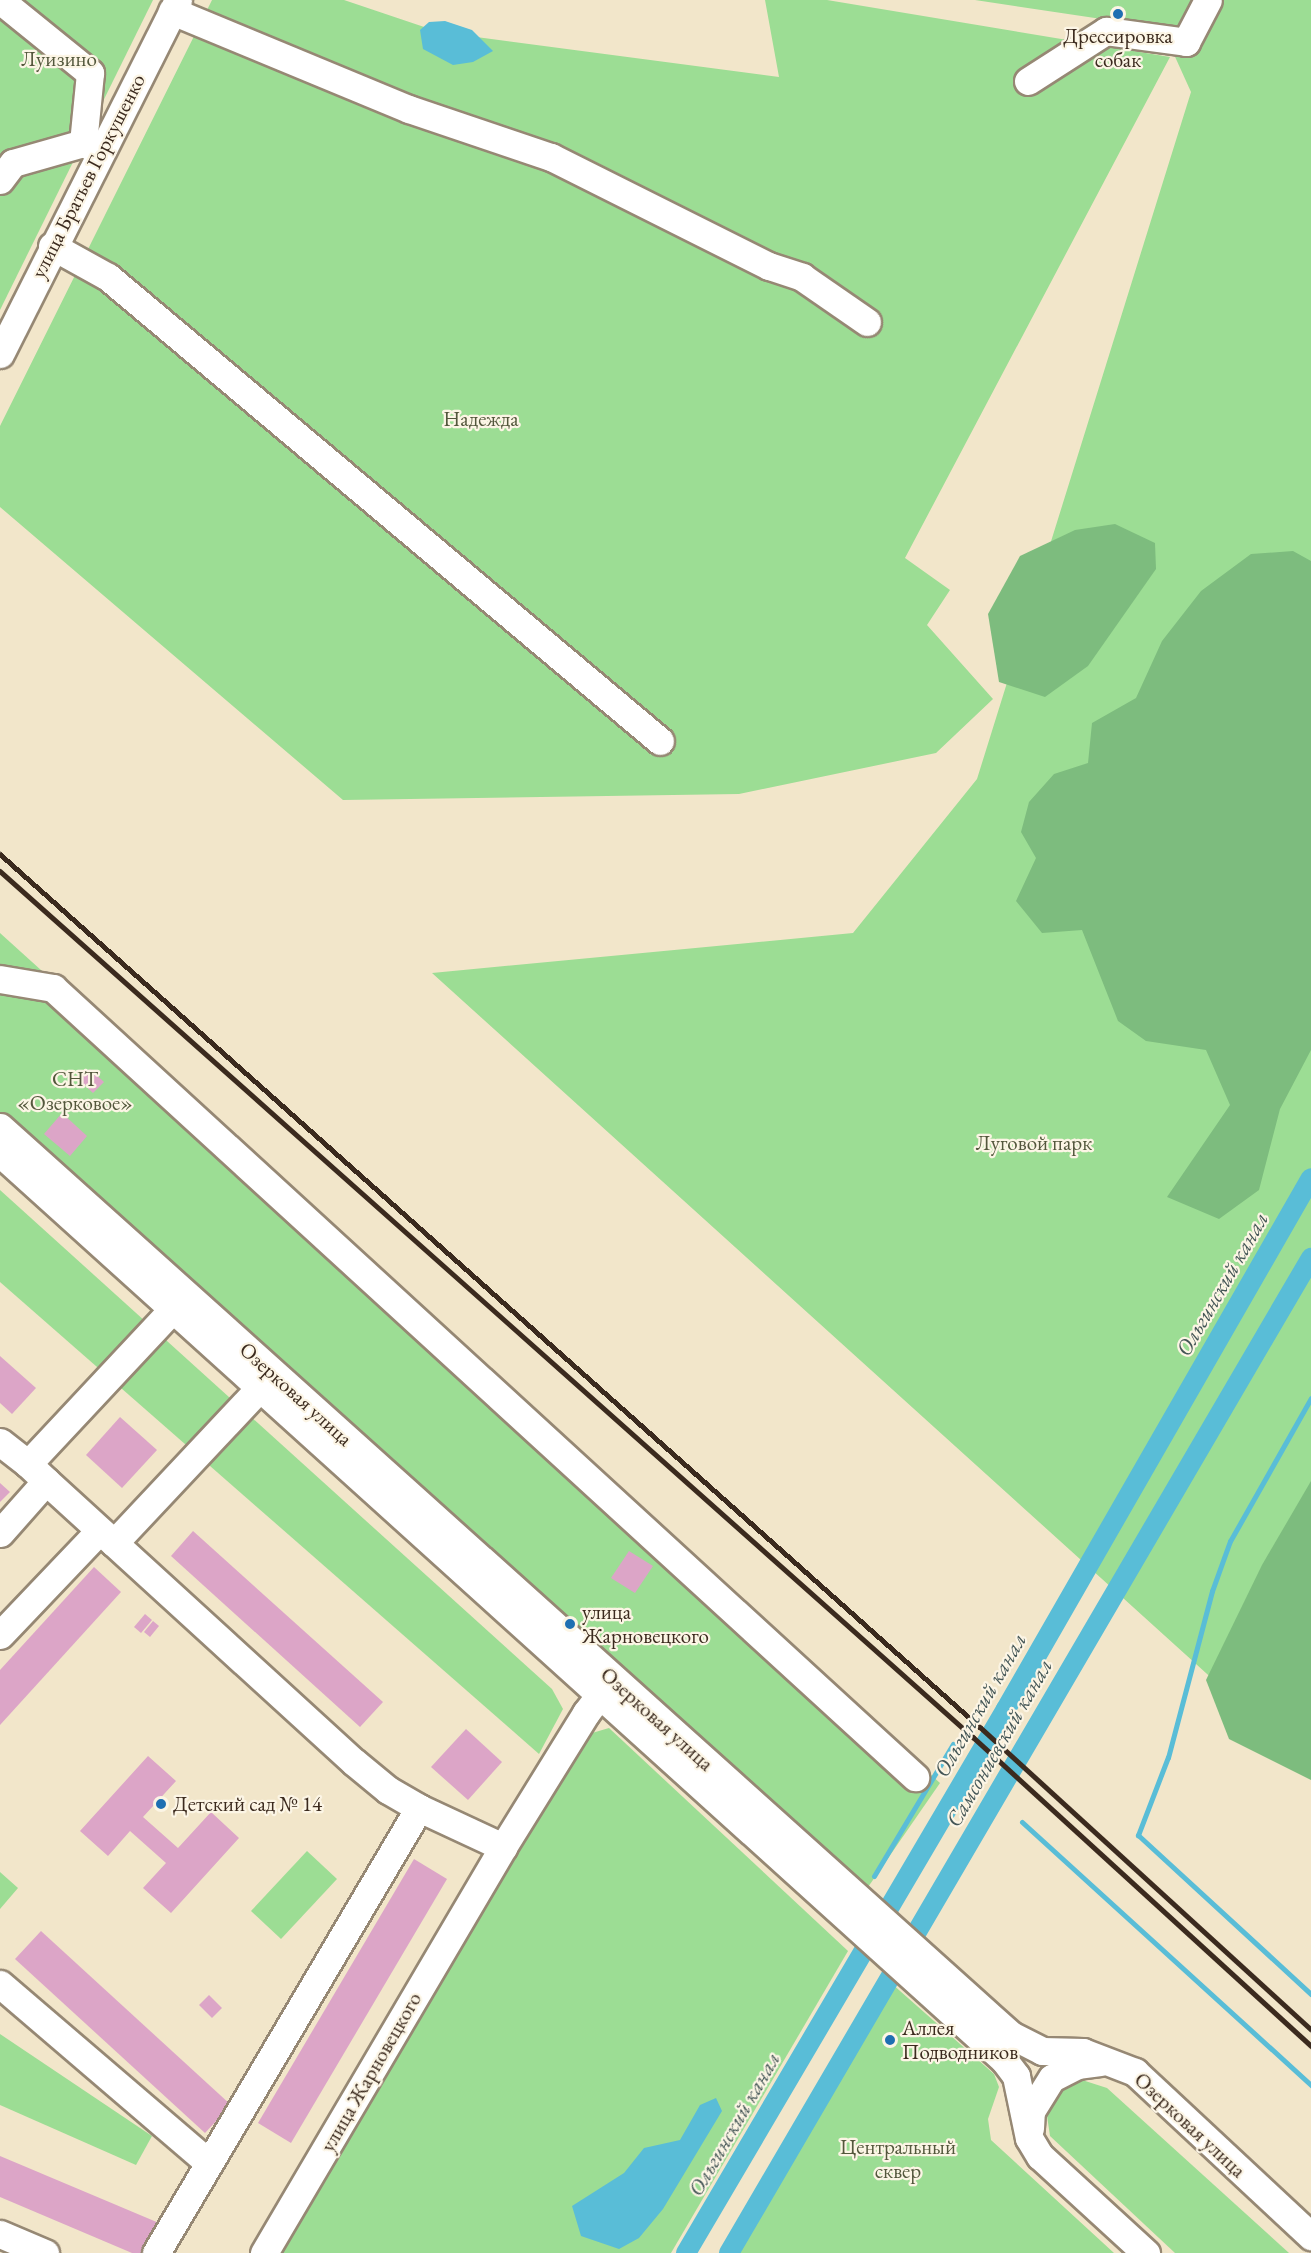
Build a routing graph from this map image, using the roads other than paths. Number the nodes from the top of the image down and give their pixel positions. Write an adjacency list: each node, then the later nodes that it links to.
1 (0, 0): 5 (street)
2 (1208, 0): 4 (street)
3 (175, 6): 5 (street, улица Братьев Горкушенко); 8 (street)
4 (1028, 81)
5 (92, 147): 6 (street); 7 (street, улица Братьев Горкушенко)
6 (4, 166)
7 (52, 246): 9 (street, улица Братьев Горкушенко); 10 (street)
8 (867, 322)
9 (0, 354)
10 (660, 741)
11 (0, 979): 22 (street)
12 (0, 1127): 14 (street, Озерковая улица)
13 (0, 1153): 14 (street, Озерковая улица)
14 (179, 1302): 15 (street, Озерковая улица); 17 (street)
15 (266, 1381): 19 (street); 21 (street, Озерковая улица)
16 (0, 1442): 17 (street)
17 (37, 1473): 18 (street); 19 (street)
18 (0, 1533)
19 (107, 1537): 20 (street); 23 (street)
20 (0, 1635)
21 (607, 1686): 24 (street, улица Жарновецкого); 25 (street, Озерковая улица)
22 (915, 1777)
23 (420, 1808): 24 (street); 29 (street)
24 (503, 1847): 34 (street, улица Жарновецкого)
25 (925, 1974): 27 (street, Озерковая улица); 28 (street, Озерковая улица)
26 (0, 1984): 29 (street)
27 (1116, 2063): 28 (street); 31 (street, Озерковая улица)
28 (1029, 2138): 35 (street, Озерковая улица)
29 (209, 2163): 33 (street)
30 (0, 2234): 32 (street)
31 (1311, 2236)
32 (45, 2253)
33 (156, 2253)
34 (264, 2253)
35 (1146, 2253)

